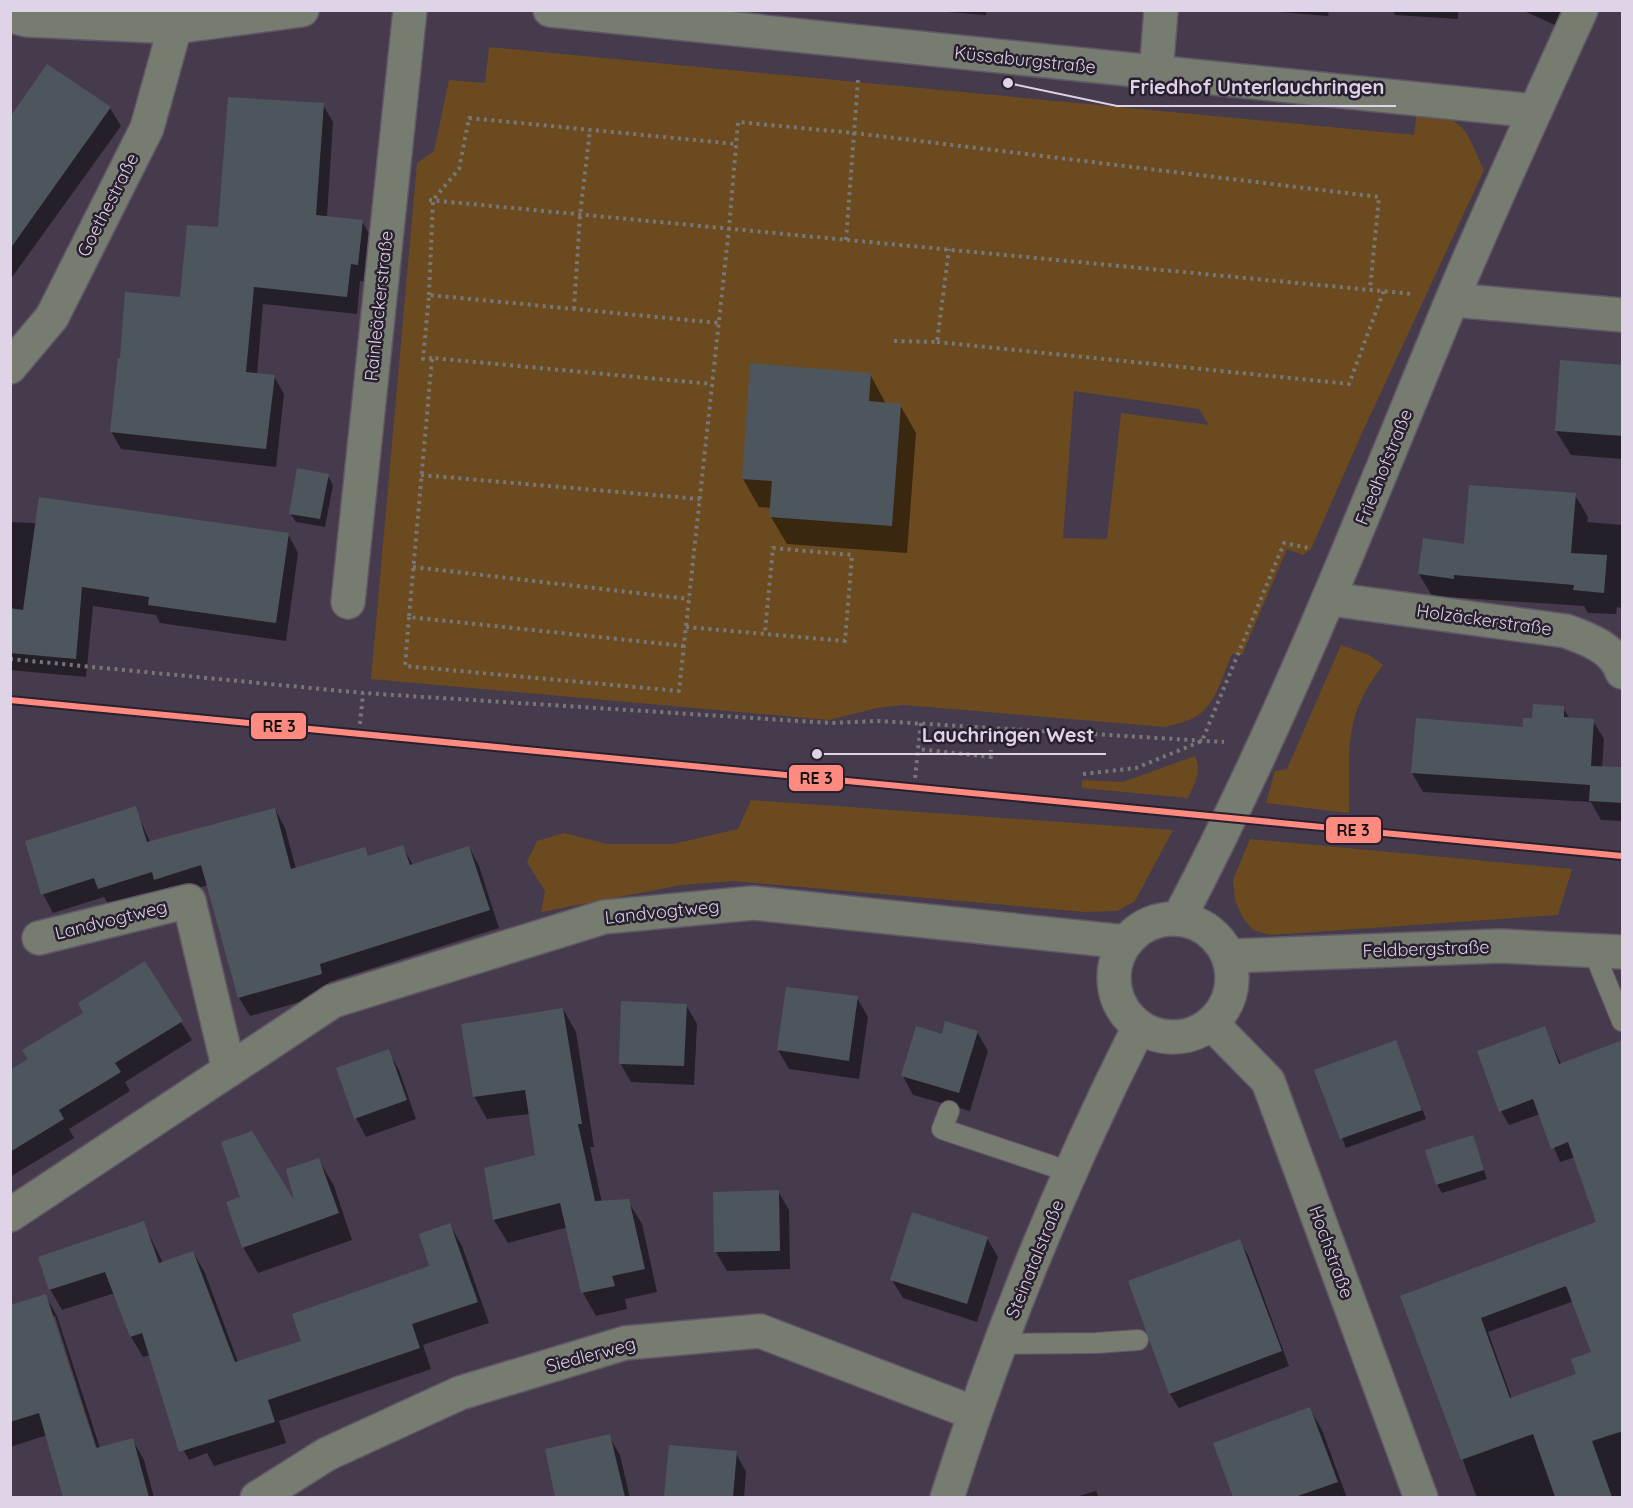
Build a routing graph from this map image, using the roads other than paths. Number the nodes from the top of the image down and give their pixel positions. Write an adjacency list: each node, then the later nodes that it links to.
1 (302, 10): 7 (street)
2 (410, 10): 14 (street, Rainleäckerstraße)
3 (550, 10): 8 (street, Küssaburgstraße)
4 (1161, 10): 8 (street)
5 (1581, 10): 9 (street, Friedhofstraße)
6 (10, 16): 7 (street)
7 (175, 27): 12 (street, Goethestraße)
8 (1156, 73): 9 (street, Küssaburgstraße)
9 (1535, 111): 10 (street, Friedhofstraße)
10 (1452, 300): 11 (street); 13 (street, Friedhofstraße)
11 (1623, 315)
12 (10, 367)
13 (1330, 599): 15 (street, Holzäckerstraße); 16 (street, Friedhofstraße)
14 (348, 602)
15 (1623, 672)
16 (1179, 918): 18 (street); 20 (street)
17 (39, 938): 24 (street, Landvogtweg)
18 (1126, 942): 23 (street); 24 (street, Landvogtweg)
19 (1608, 951): 20 (street, Feldbergstraße); 21 (lane)
20 (1230, 956): 22 (street)
21 (1623, 1020)
22 (1212, 1023): 23 (street); 33 (street, Hochstraße)
23 (1139, 1027): 26 (street, Steinatalstraße)
24 (228, 1070): 27 (street, Landvogtweg)
25 (949, 1111): 26 (lane)
26 (1070, 1173): 29 (street, Steinatalstraße)
27 (10, 1215)
28 (1138, 1340): 29 (lane)
29 (1001, 1344): 30 (street, Steinatalstraße)
30 (974, 1413): 31 (street, Siedlerweg); 32 (street, Steinatalstraße)
31 (257, 1497)
32 (946, 1497)
33 (1421, 1497)

